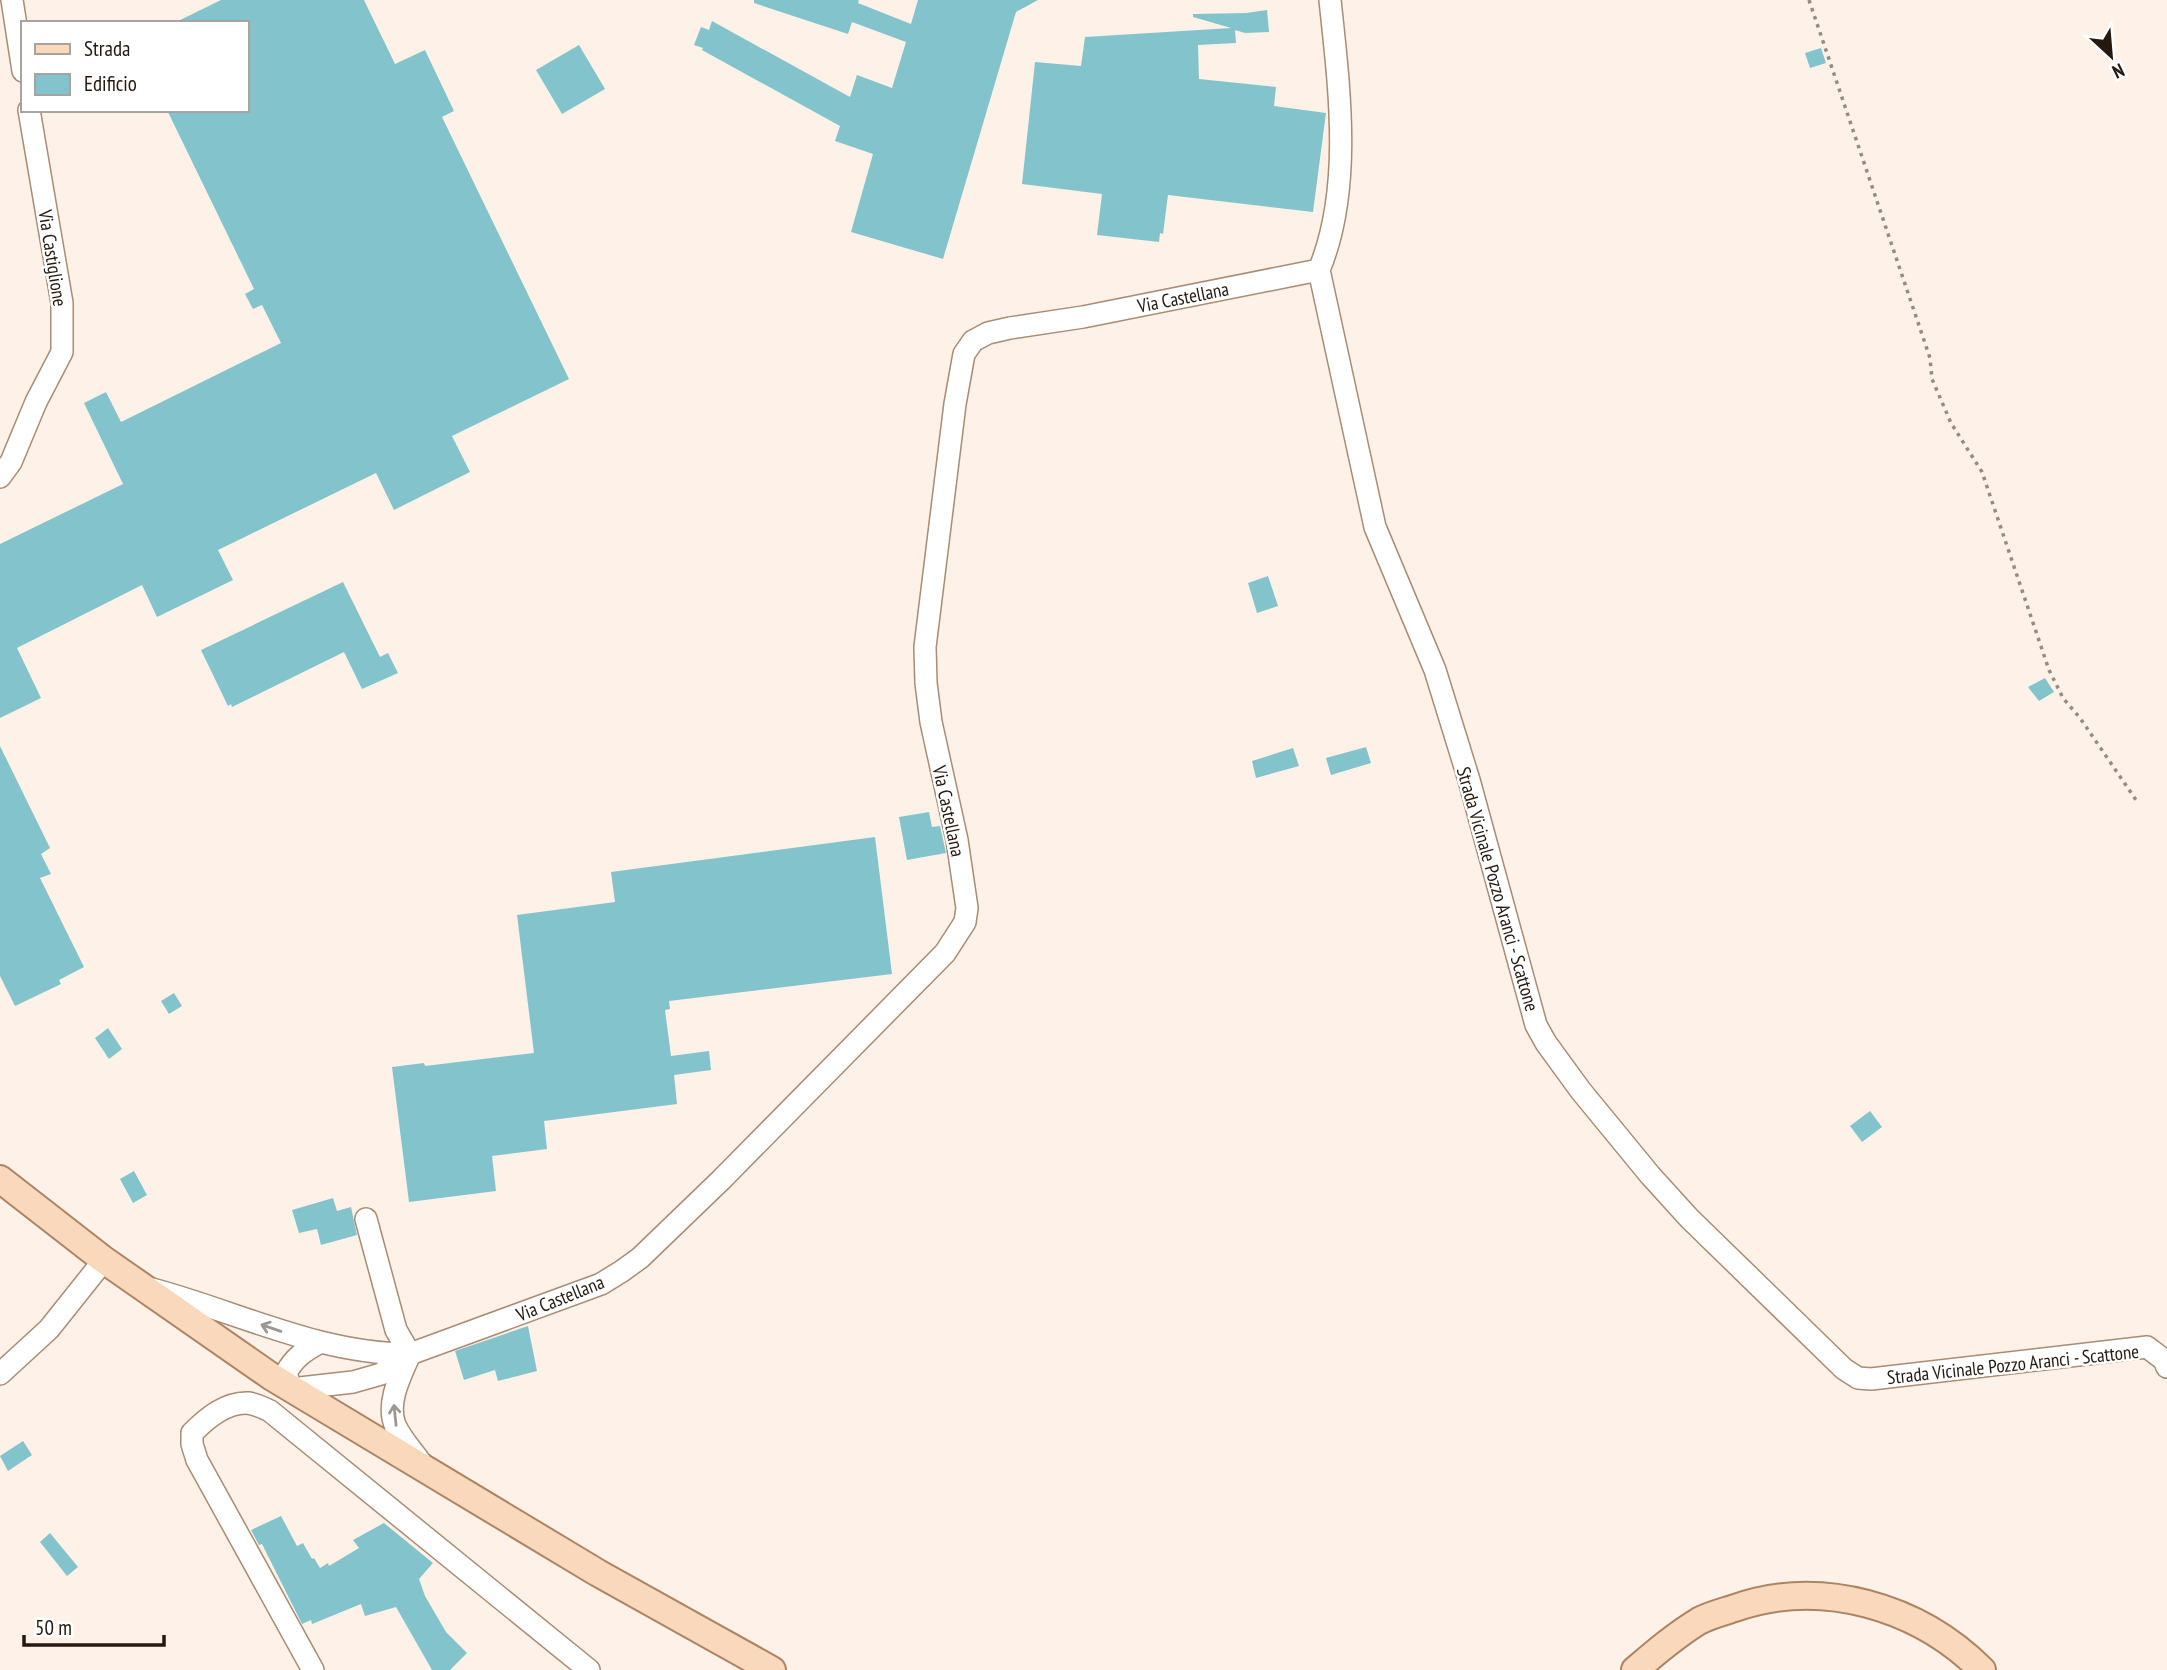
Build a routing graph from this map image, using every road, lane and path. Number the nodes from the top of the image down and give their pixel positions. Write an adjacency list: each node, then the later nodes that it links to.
1 (12, 0): 4 (street)
2 (1330, 0): 6 (street)
3 (1809, 0): 8 (path)
4 (21, 58)
5 (29, 112): 7 (street, Via Castiglione)
6 (1319, 270): 14 (street, Via Castellana); 15 (street, Strada Vicinale Pozzo Aranci - Scattone)
7 (0, 477)
8 (2136, 800)
9 (0, 1179): 11 (main road)
10 (366, 1219): 14 (street)
11 (104, 1260): 12 (main road); 16 (street)
12 (142, 1286): 13 (street, Via Castellana, one-way to 12); 17 (main road)
13 (319, 1343): 14 (street, Via Castellana); 17 (street)
14 (410, 1354): 17 (street, Via Castellana); 18 (street, one-way to 14)
15 (2167, 1367)
16 (0, 1374)
17 (291, 1389): 18 (main road)
18 (425, 1470): 21 (main road)
19 (313, 1670): 20 (street)
20 (589, 1670)
21 (772, 1670)
22 (1635, 1670): 23 (main road)
23 (1982, 1670)

